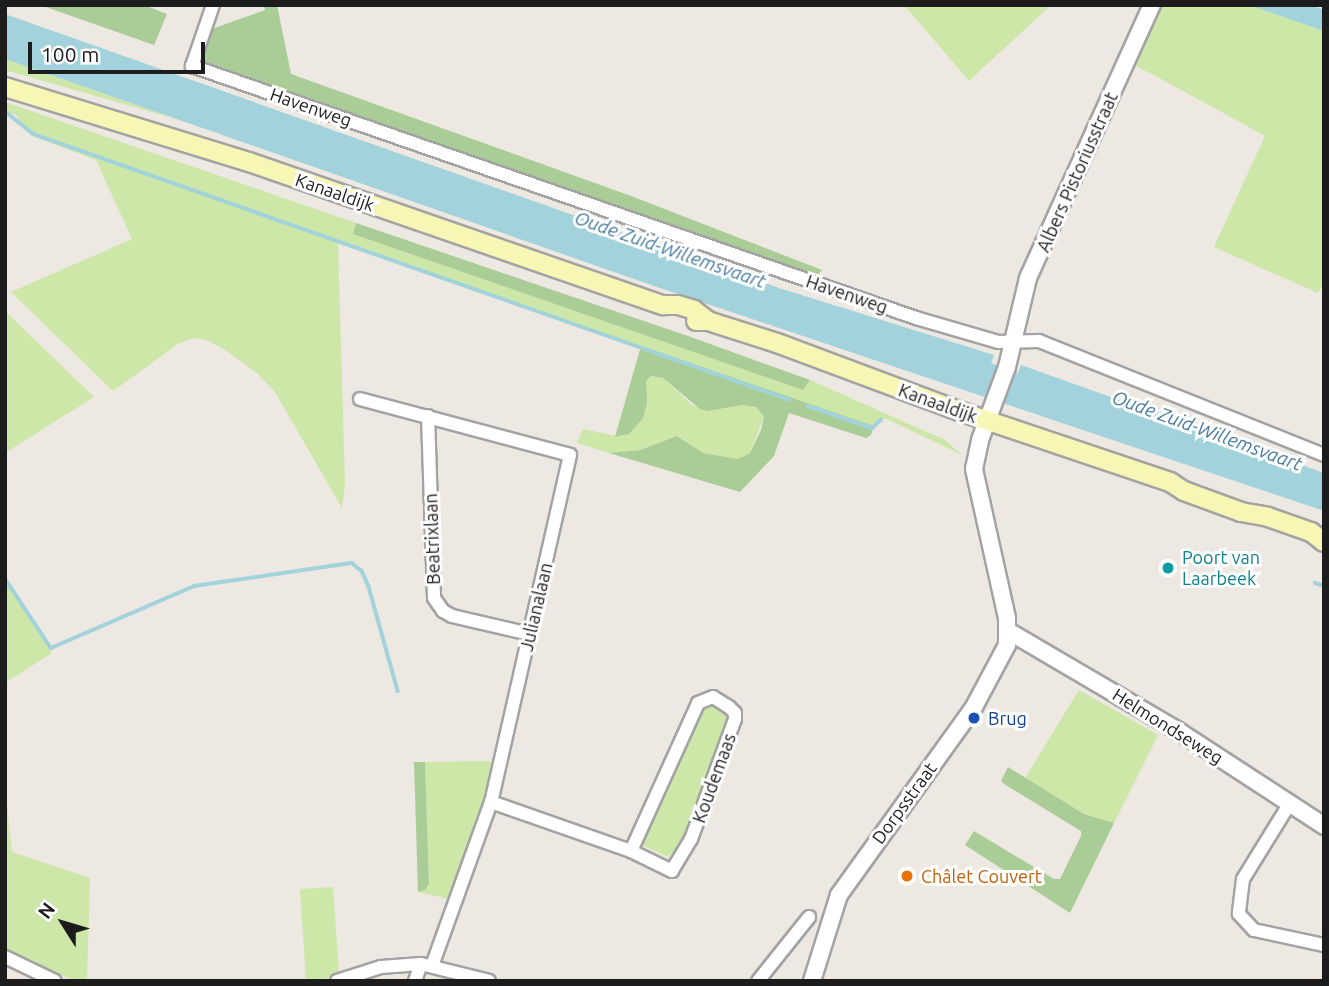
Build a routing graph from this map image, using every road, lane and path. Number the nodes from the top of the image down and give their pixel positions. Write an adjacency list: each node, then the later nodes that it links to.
1 (214, 5): 4 (street, Havenweg)
2 (1152, 5): 4 (street, Albers Pistoriusstraat)
3 (5, 87): 6 (main road, Kanaaldijk)
4 (1013, 342): 6 (street, Albers Pistoriusstraat); 8 (street, Havenweg)
5 (360, 399): 7 (street, Julianalaan)
6 (990, 413): 9 (main road, Kanaaldijk); 10 (street, Albers Pistoriusstraat)
7 (428, 416): 11 (street, Beatrixlaan); 11 (street, Julianalaan)
8 (1324, 455)
9 (1319, 534)
10 (1008, 631): 13 (street, Helmondseweg); 25 (street, Dorpsstraat)
11 (530, 634): 12 (street, Julianalaan)
12 (491, 802): 15 (street, Koudemaas); 19 (street, Julianalaan)
13 (1290, 803): 14 (street, Helmondseweg); 17 (street)
14 (1324, 826)
15 (631, 851): 15 (street, Koudemaas)
16 (809, 917): 24 (street)
17 (1324, 945)
18 (5, 957): 20 (street)
19 (426, 965): 21 (street); 22 (street, Julianalaan); 23 (street)
20 (55, 981)
21 (337, 981)
22 (415, 981)
23 (489, 981)
24 (758, 981)
25 (812, 981)

